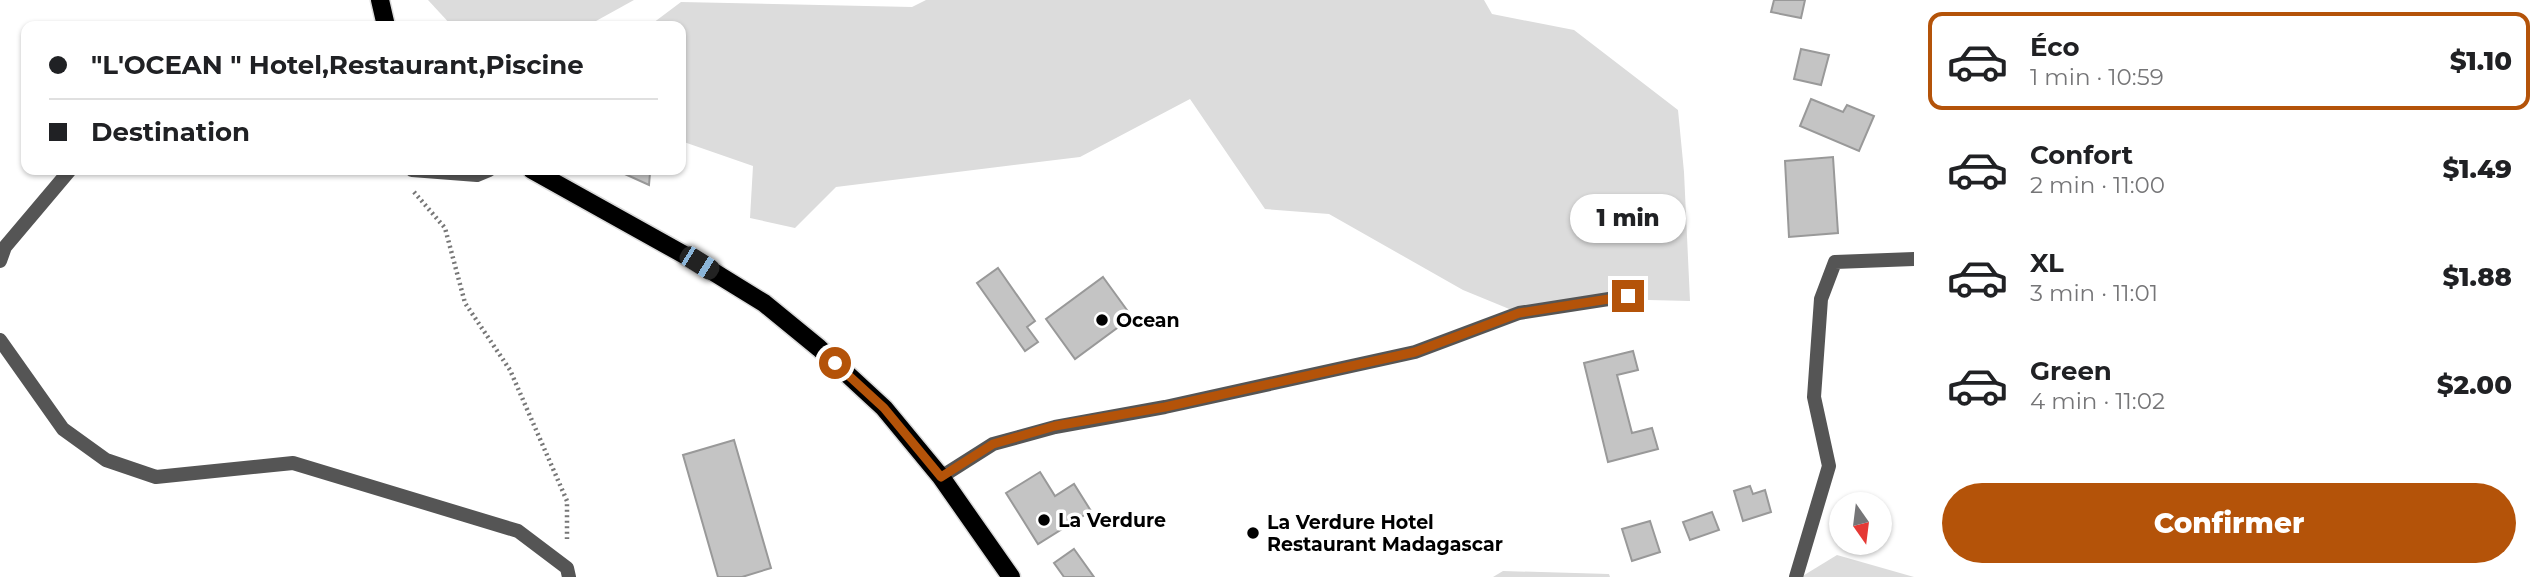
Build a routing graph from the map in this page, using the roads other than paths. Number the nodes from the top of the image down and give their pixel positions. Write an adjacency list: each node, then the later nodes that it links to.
1 (380, 0): 2 (main road)
2 (385, 21)
3 (66, 175): 6 (street)
4 (541, 175): 9 (main road)
5 (1914, 259): 12 (street)
6 (0, 261)
7 (1628, 296): 9 (street)
8 (0, 340): 10 (street)
9 (941, 477): 11 (main road)
10 (568, 572)
11 (1011, 577)
12 (1796, 577)

